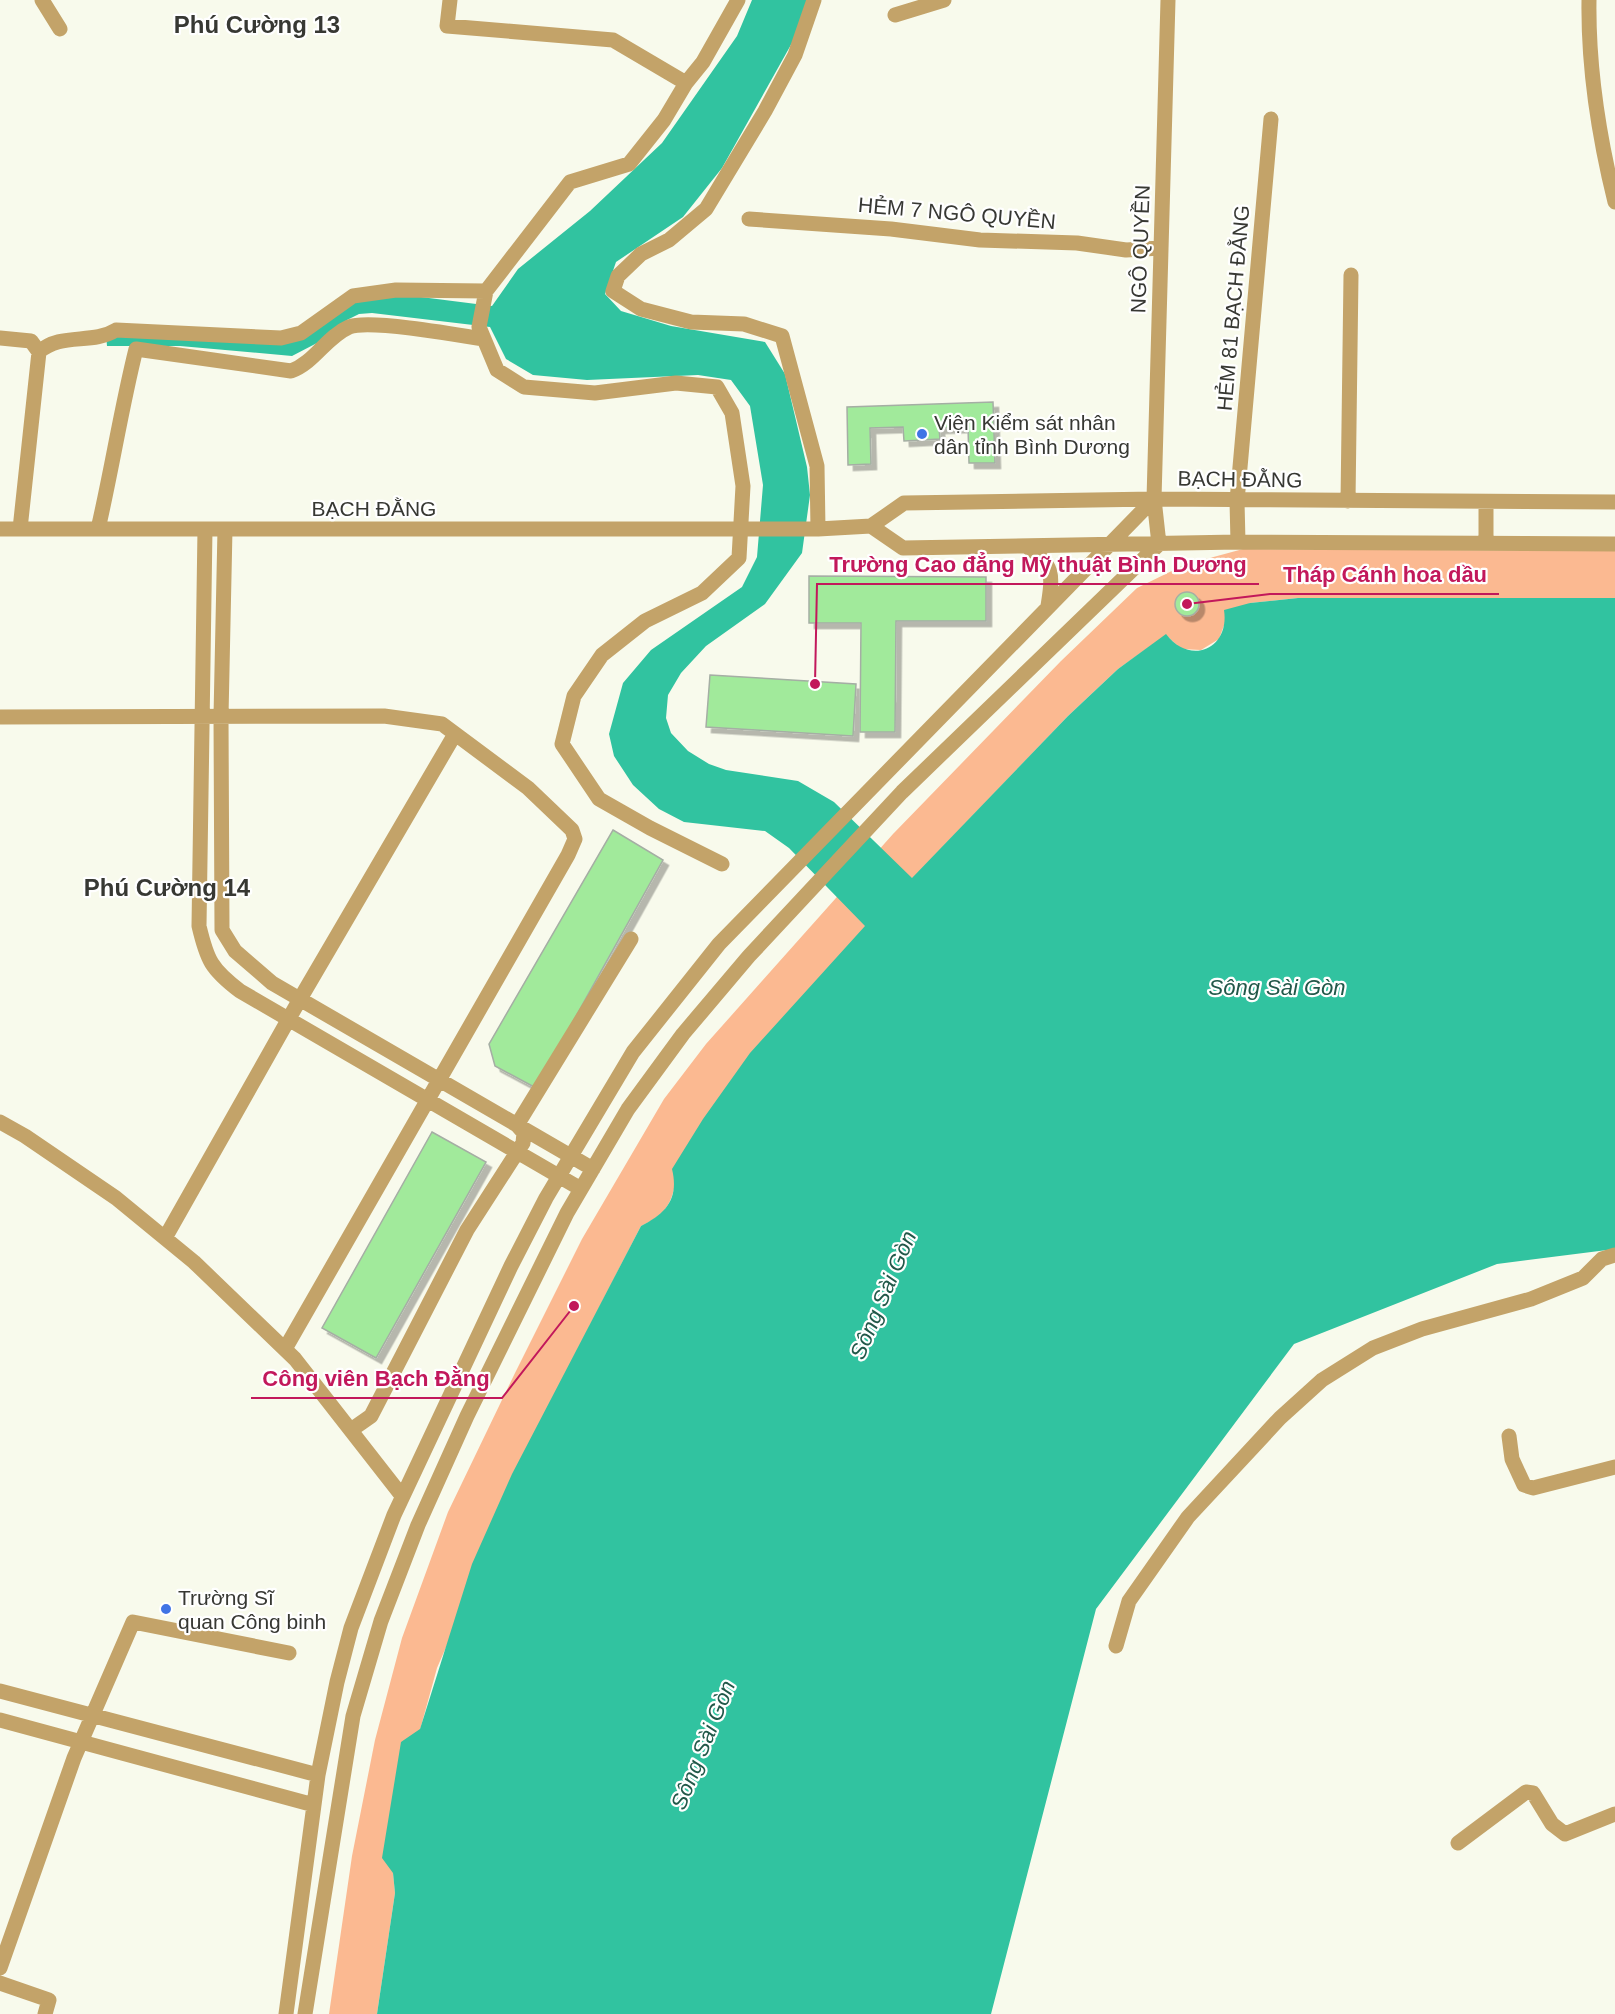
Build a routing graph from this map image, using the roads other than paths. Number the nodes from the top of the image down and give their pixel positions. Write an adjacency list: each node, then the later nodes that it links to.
1 (42, 0): 9 (street)
2 (450, 0): 10 (street)
3 (738, 0): 10 (street)
4 (814, 0): 31 (street)
5 (944, 0): 8 (street)
6 (1168, 0): 14 (street, NGÔ QUYỀN)
7 (1589, 0): 12 (street)
8 (895, 15)
9 (60, 29)
10 (686, 83): 16 (street)
11 (1271, 119): 21 (street, HẺM 81 BẠCH ĐẰNG)
12 (1615, 202)
13 (749, 219): 14 (street, HẺM 7 NGÔ QUYỀN)
14 (1161, 248): 20 (street, NGÔ QUYỀN)
15 (1351, 275): 22 (street)
16 (485, 296): 17 (street); 19 (street)
17 (481, 333): 28 (street); 32 (street)
18 (0, 338): 19 (street)
19 (39, 352): 27 (street)
20 (1154, 499): 21 (street, BẠCH ĐẰNG); 25 (street, BẠCH ĐẰNG); 35 (street, NGÔ QUYỀN); 37 (street)
21 (1237, 501): 22 (street, BẠCH ĐẰNG); 33 (street, HẺM 81 BẠCH ĐẰNG)
22 (1348, 501): 23 (street, BẠCH ĐẰNG)
23 (1486, 502): 24 (street, BẠCH ĐẰNG); 34 (street)
24 (1615, 502)
25 (871, 526): 31 (street); 38 (street)
26 (0, 529): 27 (street, BẠCH ĐẰNG)
27 (20, 529): 28 (street, BẠCH ĐẰNG)
28 (98, 529): 29 (street, BẠCH ĐẰNG)
29 (205, 529): 30 (street, BẠCH ĐẰNG); 40 (street)
30 (225, 529): 32 (street, BẠCH ĐẰNG); 41 (street)
31 (818, 529): 32 (street, BẠCH ĐẰNG)
32 (745, 530): 44 (street)
33 (1238, 542): 34 (street); 35 (street)
34 (1486, 543): 36 (street)
35 (1159, 544): 37 (street); 54 (street)
36 (1615, 544)
37 (1112, 545): 38 (street); 39 (street)
38 (1026, 546): 39 (street)
39 (1048, 606): 53 (street)
40 (202, 716): 41 (street); 42 (street); 47 (street)
41 (221, 716): 43 (street); 46 (street)
42 (0, 717)
43 (455, 734): 46 (street); 48 (street)
44 (722, 864)
45 (631, 939): 51 (street)
46 (300, 999): 47 (street); 48 (street)
47 (288, 1019): 49 (street); 57 (street)
48 (439, 1080): 49 (street); 51 (street)
49 (428, 1100): 52 (street); 59 (street)
50 (0, 1122): 57 (street)
51 (517, 1125): 52 (street); 53 (street)
52 (517, 1151): 55 (street); 60 (street)
53 (571, 1156): 54 (street); 55 (street)
54 (593, 1169): 56 (street)
55 (559, 1176): 56 (street); 63 (street)
56 (581, 1189): 71 (street)
57 (165, 1238): 59 (street)
58 (1615, 1255): 64 (street)
59 (285, 1349): 60 (street)
60 (351, 1430): 63 (street)
61 (1509, 1436): 62 (street)
62 (1615, 1467)
63 (402, 1496): 70 (street)
64 (1116, 1646)
65 (289, 1653): 67 (street)
66 (0, 1691): 67 (street)
67 (92, 1715): 69 (street); 70 (street)
68 (0, 1720): 69 (street)
69 (81, 1742): 72 (street); 75 (street)
70 (317, 1782): 71 (street); 72 (street)
71 (340, 1794): 79 (street)
72 (314, 1805): 78 (street)
73 (1615, 1814): 74 (street)
74 (1458, 1844)
75 (0, 1968)
76 (0, 1983): 77 (street)
77 (45, 2014)
78 (286, 2014)
79 (305, 2014)

